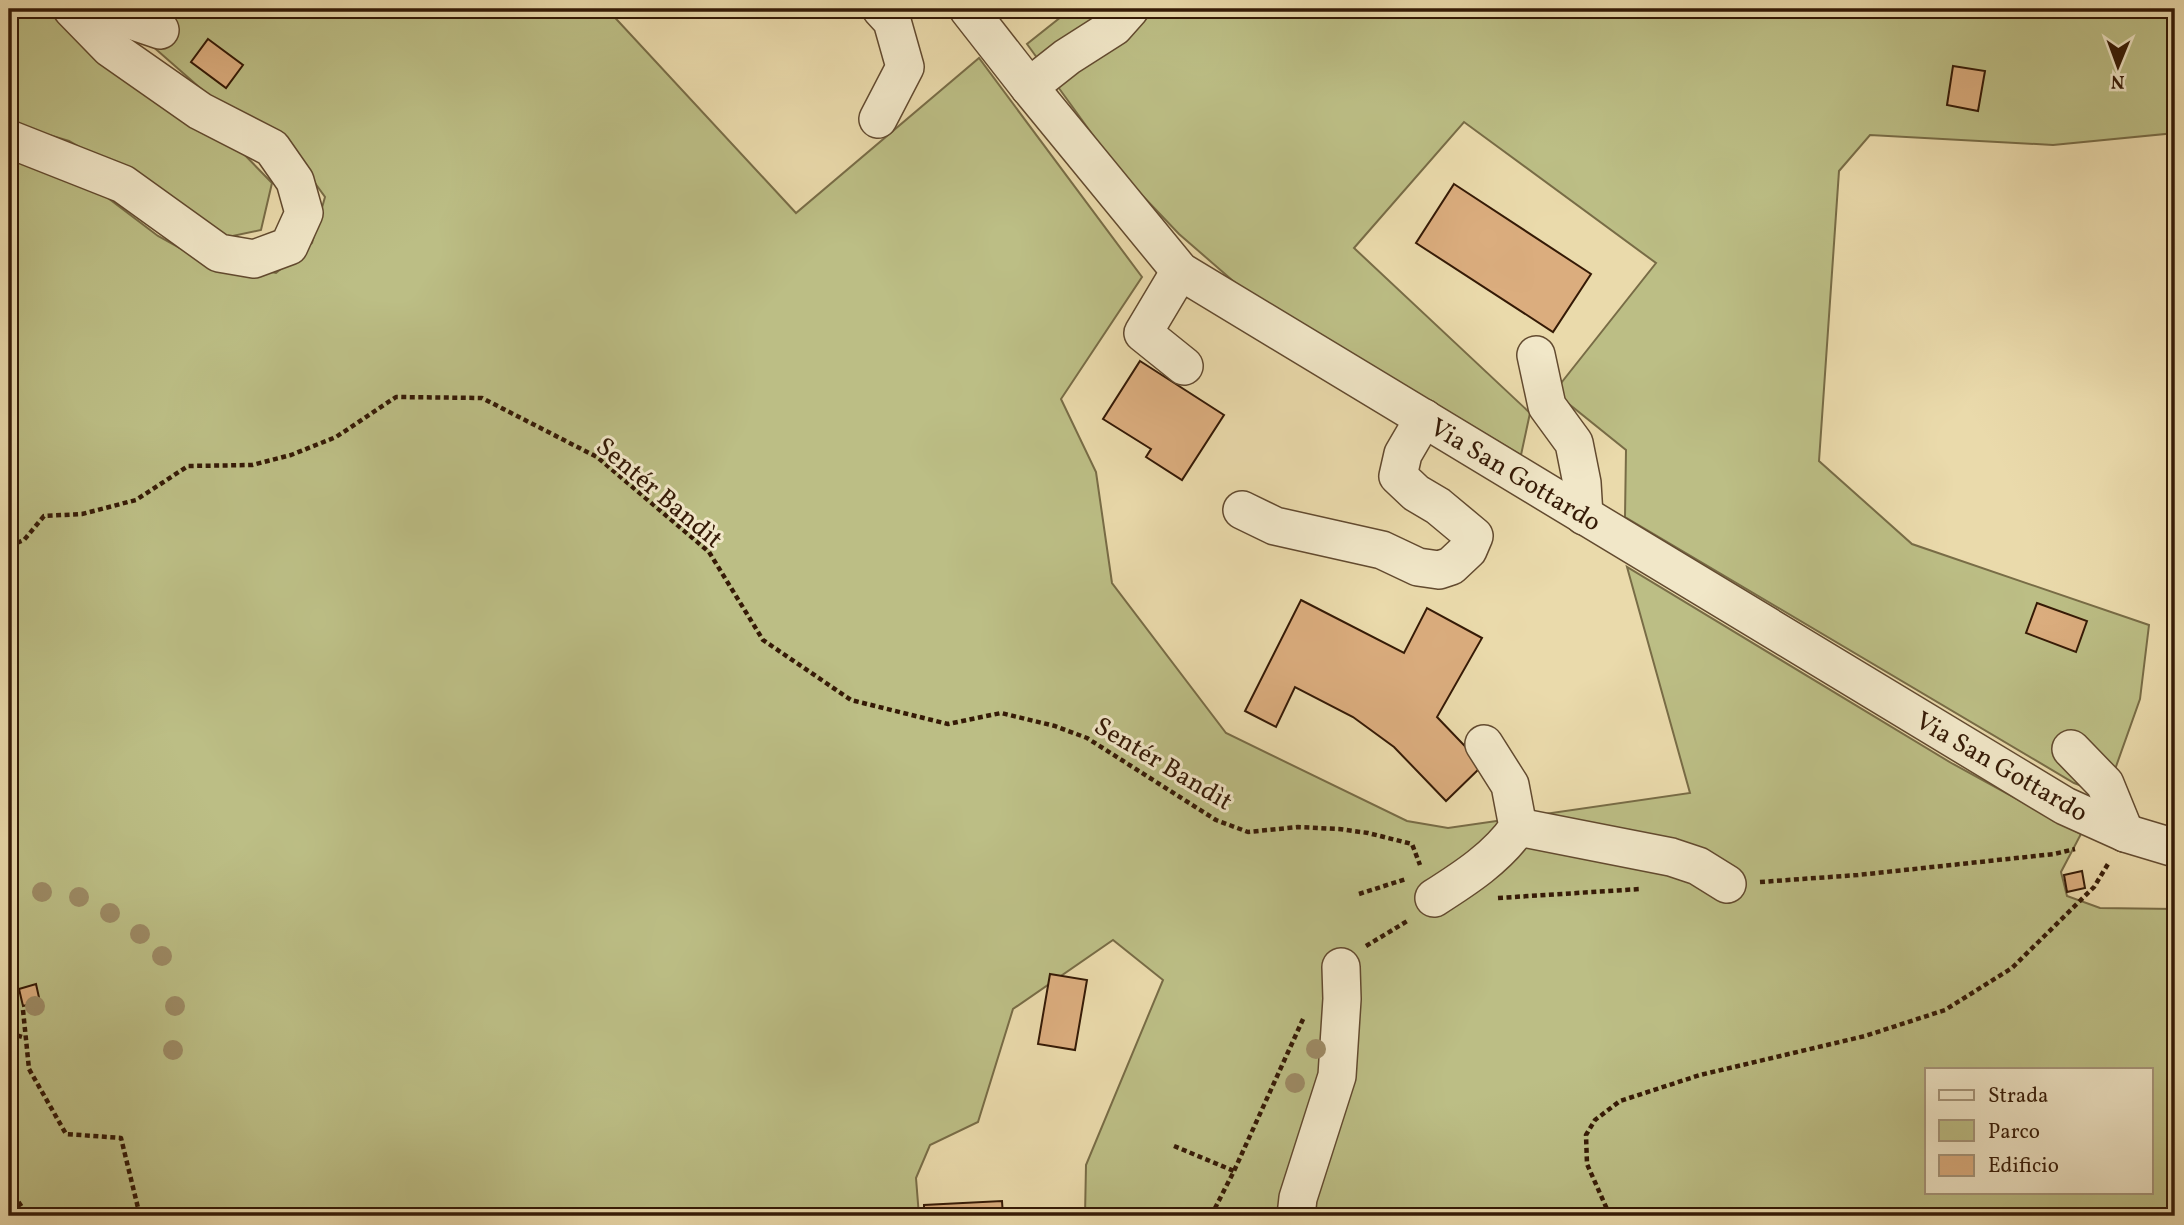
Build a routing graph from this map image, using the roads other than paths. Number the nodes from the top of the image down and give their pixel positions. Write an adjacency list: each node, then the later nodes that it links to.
1 (72, 9): 9 (street)
2 (98, 9): 6 (street)
3 (881, 9): 8 (street)
4 (968, 9): 7 (street, Via San Gottardo)
5 (1129, 9): 7 (street)
6 (160, 30)
7 (1029, 87): 10 (street, Via San Gottardo)
8 (878, 119)
9 (9, 139)
10 (1180, 271): 12 (street); 13 (street, Via San Gottardo)
11 (1536, 355): 15 (street)
12 (1184, 366)
13 (1424, 418): 14 (street); 15 (street, Via San Gottardo)
14 (1242, 510)
15 (1584, 516): 19 (street, Via San Gottardo)
16 (1484, 744): 18 (street)
17 (2071, 749): 19 (street)
18 (1518, 827): 21 (street); 22 (street)
19 (2125, 833): 20 (street, Via San Gottardo)
20 (2175, 848)
21 (1727, 884)
22 (1434, 898)
23 (1341, 967): 24 (street)
24 (1296, 1216)

